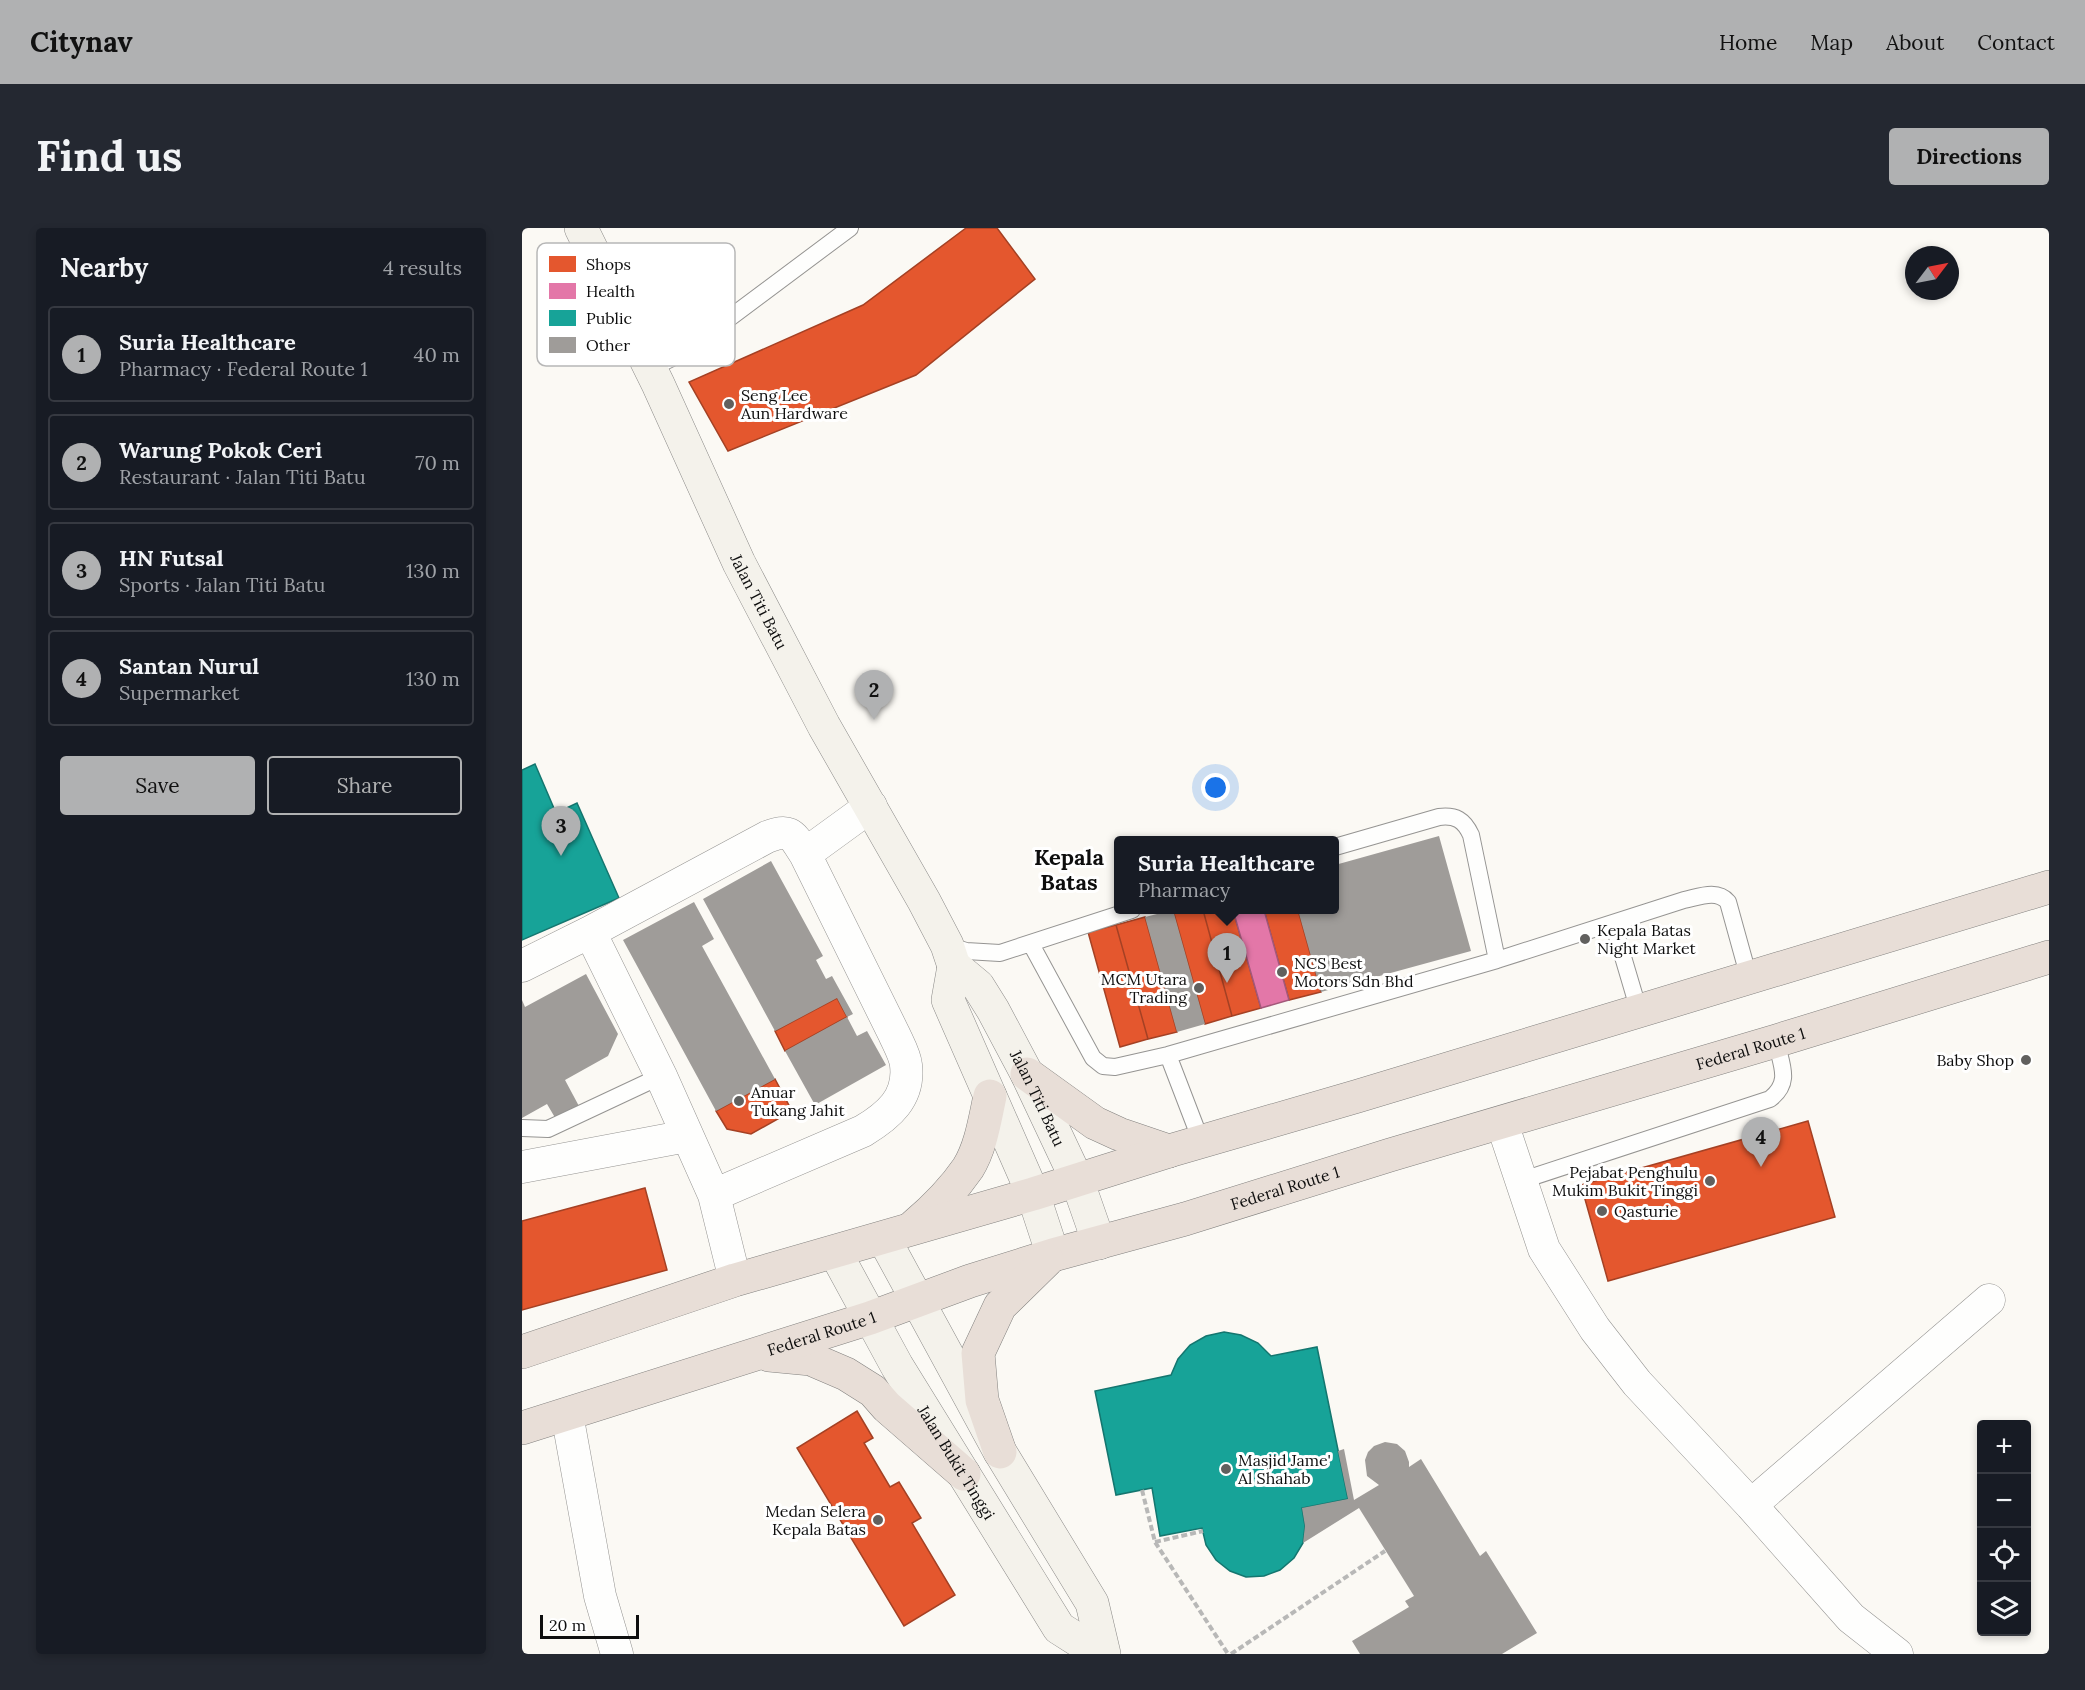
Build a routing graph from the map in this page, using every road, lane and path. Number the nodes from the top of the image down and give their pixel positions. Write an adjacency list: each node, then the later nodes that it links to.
1 (581, 228): 3 (main road, Jalan Titi Batu)
2 (850, 228): 4 (lane)
3 (588, 243)
4 (735, 314)
5 (649, 366): 7 (main road, Jalan Titi Batu)
6 (656, 366): 7 (lane)
7 (650, 369): 8 (main road, Jalan Titi Batu)
8 (871, 807): 10 (street); 16 (main road, Jalan Titi Batu)
9 (1339, 846): 18 (lane)
10 (805, 854): 14 (street); 36 (street)
11 (2049, 887): 20 (highway)
12 (1118, 914): 15 (lane)
13 (1613, 923): 18 (lane); 20 (lane); 21 (lane)
14 (591, 932): 19 (street); 25 (street)
15 (1031, 944): 16 (lane); 23 (lane)
16 (951, 956): 24 (main road, Jalan Titi Batu); 26 (main road)
17 (2049, 957): 22 (highway, Federal Route 1)
18 (1497, 960): 23 (lane)
19 (522, 966)
20 (1749, 978): 21 (highway)
21 (1639, 1011): 30 (highway)
22 (1776, 1041): 27 (highway, Federal Route 1); 34 (lane)
23 (1168, 1055): 30 (lane)
24 (1027, 1074): 31 (highway); 33 (main road, Jalan Titi Batu)
25 (661, 1076): 28 (lane); 29 (street)
26 (990, 1096): 35 (main road); 37 (highway)
27 (1502, 1123): 34 (street); 38 (highway, Federal Route 1)
28 (522, 1128)
29 (687, 1136): 32 (street); 36 (street)
30 (1201, 1141): 31 (highway)
31 (1169, 1151): 33 (highway)
32 (522, 1167)
33 (1077, 1180): 35 (highway); 38 (main road, Jalan Titi Batu)
34 (1520, 1181): 52 (street)
35 (1033, 1194): 37 (highway); 40 (main road)
36 (714, 1195): 41 (street)
37 (896, 1235): 39 (highway); 43 (main road, Jalan Bukit Tinggi)
38 (1099, 1243): 40 (highway, Federal Route 1)
39 (835, 1252): 41 (highway); 44 (main road, Jalan Bukit Tinggi)
40 (1053, 1255): 43 (highway, Federal Route 1); 49 (highway)
41 (735, 1280): 45 (highway)
42 (1989, 1300): 52 (street)
43 (918, 1301): 44 (highway, Federal Route 1); 49 (main road, Jalan Bukit Tinggi)
44 (870, 1318): 46 (highway, Federal Route 1); 50 (main road, Jalan Bukit Tinggi)
45 (522, 1352)
46 (757, 1353): 47 (highway, Federal Route 1); 50 (highway)
47 (567, 1414): 48 (highway, Federal Route 1); 56 (street)
48 (522, 1428)
49 (1000, 1452): 57 (main road, Jalan Bukit Tinggi)
50 (964, 1474): 57 (main road, Jalan Bukit Tinggi)
51 (1142, 1490): 54 (path)
52 (1752, 1505): 59 (street)
53 (1203, 1531): 54 (path)
54 (1155, 1542): 58 (path)
55 (1385, 1551): 58 (path)
56 (617, 1654)
57 (1102, 1654)
58 (1230, 1654)
59 (1898, 1654)

